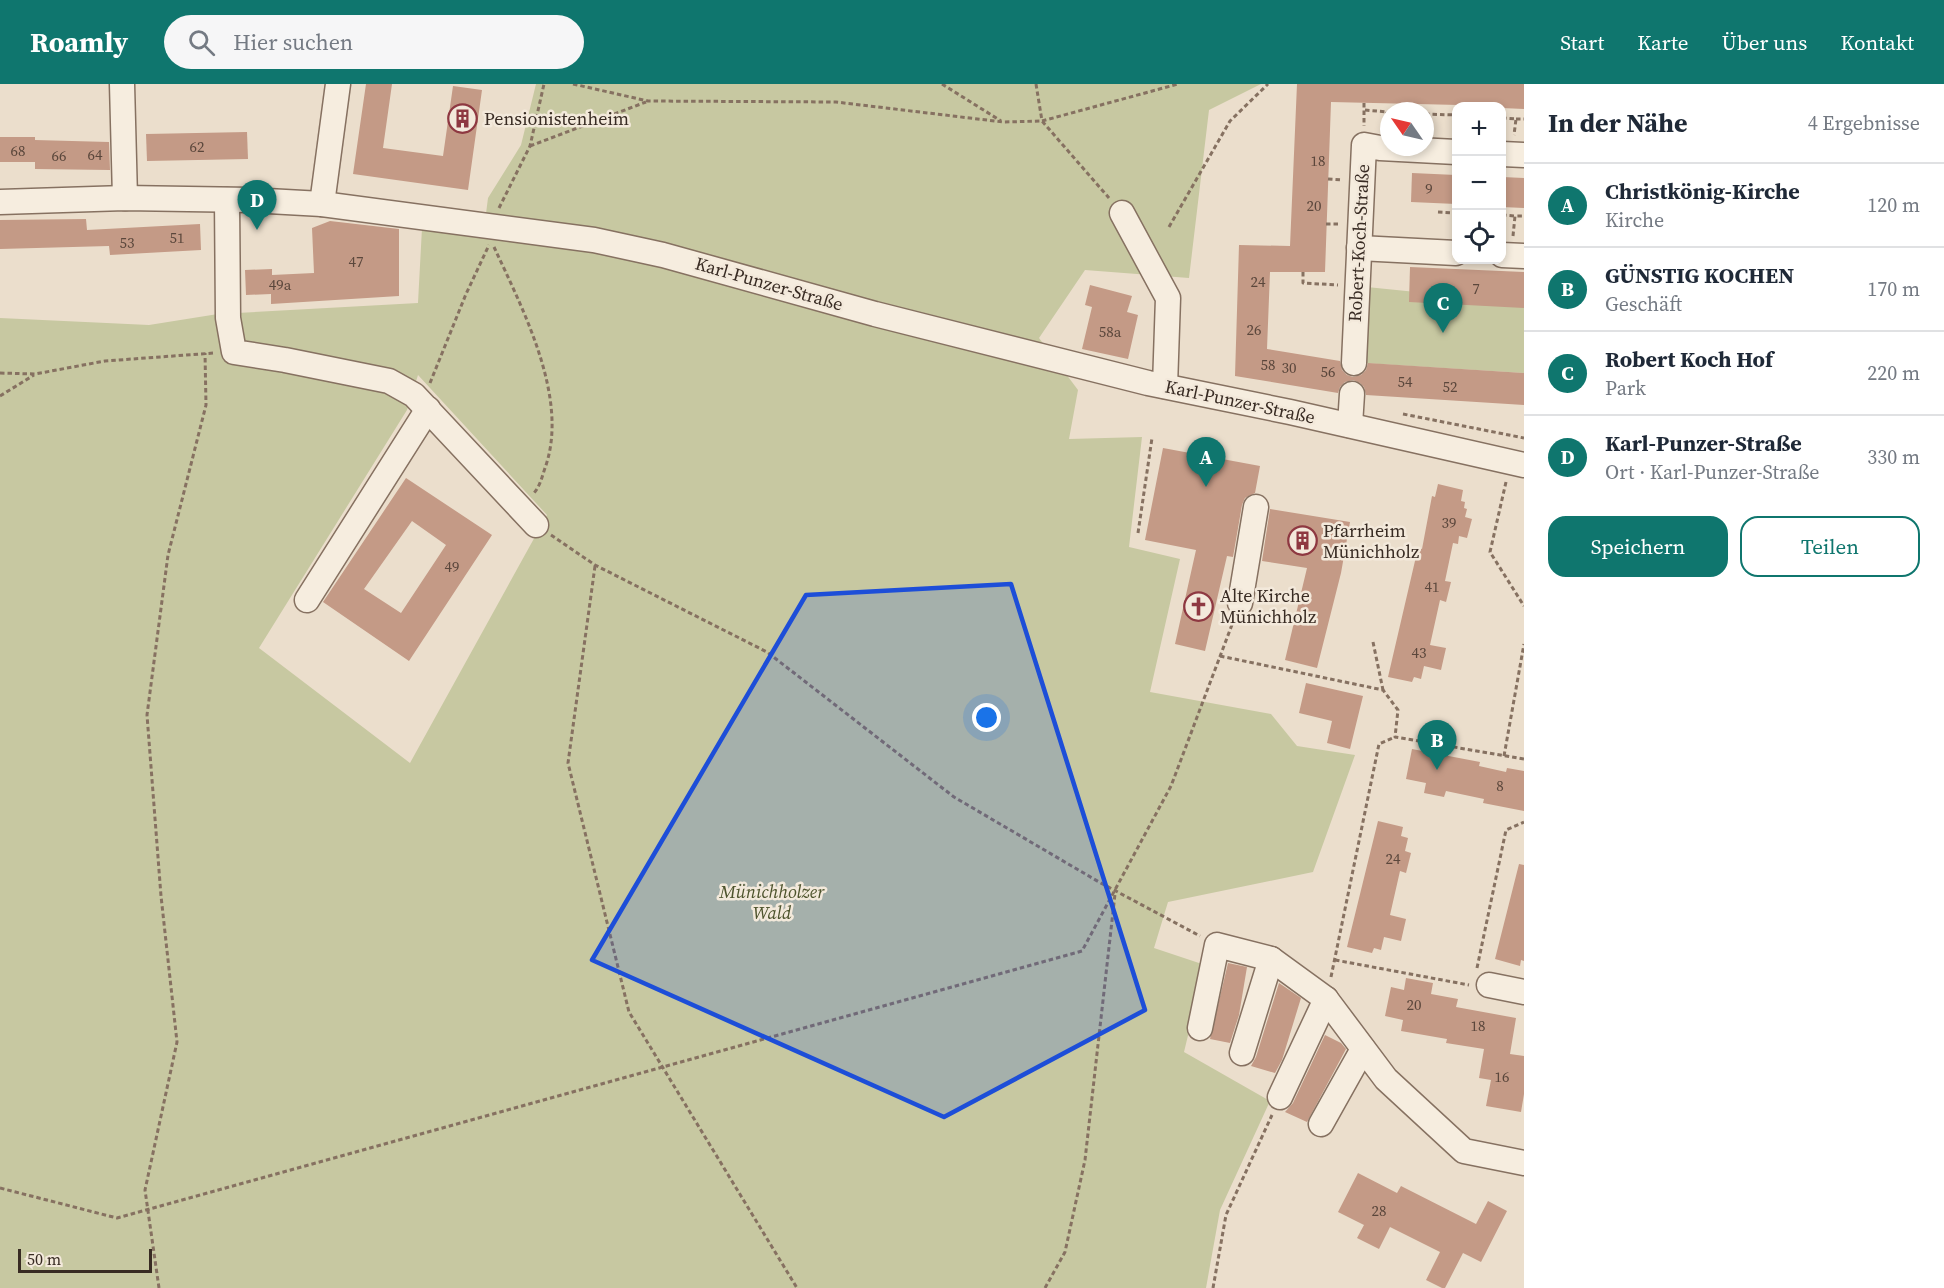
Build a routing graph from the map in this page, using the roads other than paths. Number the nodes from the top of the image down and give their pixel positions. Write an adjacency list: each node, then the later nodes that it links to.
1 (122, 84): 4 (street)
2 (338, 84): 7 (street)
3 (1452, 152): 9 (street, Robert-Koch-Straße)
4 (125, 198): 5 (street, Karl-Punzer-Straße); 6 (street, Karl-Punzer-Straße)
5 (227, 200): 7 (street, Karl-Punzer-Straße); 14 (street)
6 (0, 202)
7 (322, 204): 12 (street, Karl-Punzer-Straße)
8 (1122, 213): 12 (street)
9 (1359, 248): 10 (street); 11 (street, Robert-Koch-Straße)
10 (1452, 253)
11 (1354, 363)
12 (1154, 390): 15 (street, Karl-Punzer-Straße)
13 (1352, 394): 15 (street)
14 (425, 405): 18 (street); 19 (street)
15 (1350, 425): 16 (street, Karl-Punzer-Straße)
16 (1517, 463)
17 (1256, 507): 20 (street)
18 (536, 525)
19 (308, 600)
20 (1240, 603)
21 (1271, 959): 24 (street); 25 (street); 27 (street)
22 (1480, 978): 23 (street)
23 (1524, 992)
24 (1326, 999): 26 (street); 28 (street)
25 (1200, 1028)
26 (1363, 1049): 29 (street); 30 (street)
27 (1242, 1053)
28 (1280, 1097)
29 (1321, 1124)
30 (1524, 1163)

